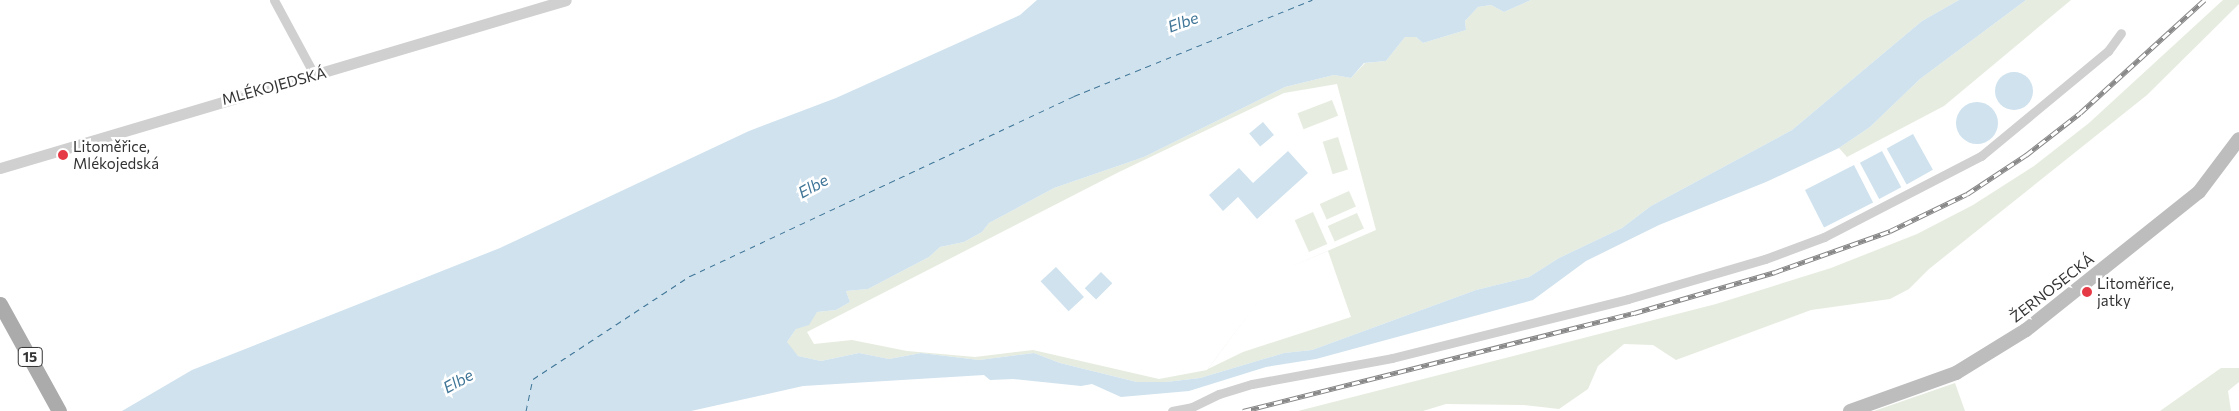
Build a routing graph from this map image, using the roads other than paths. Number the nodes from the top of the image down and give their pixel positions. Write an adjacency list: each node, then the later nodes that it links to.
1 (274, 0): 4 (street)
2 (566, 0): 4 (street, MLÉKOJEDSKÁ)
3 (2121, 33): 9 (street)
4 (315, 76): 6 (street, MLÉKOJEDSKÁ)
5 (2239, 139): 10 (main road, ŽERNOSECKÁ)
6 (0, 168)
7 (0, 304): 8 (main road, 15)
8 (59, 411)
9 (1172, 411)
10 (1850, 411)

